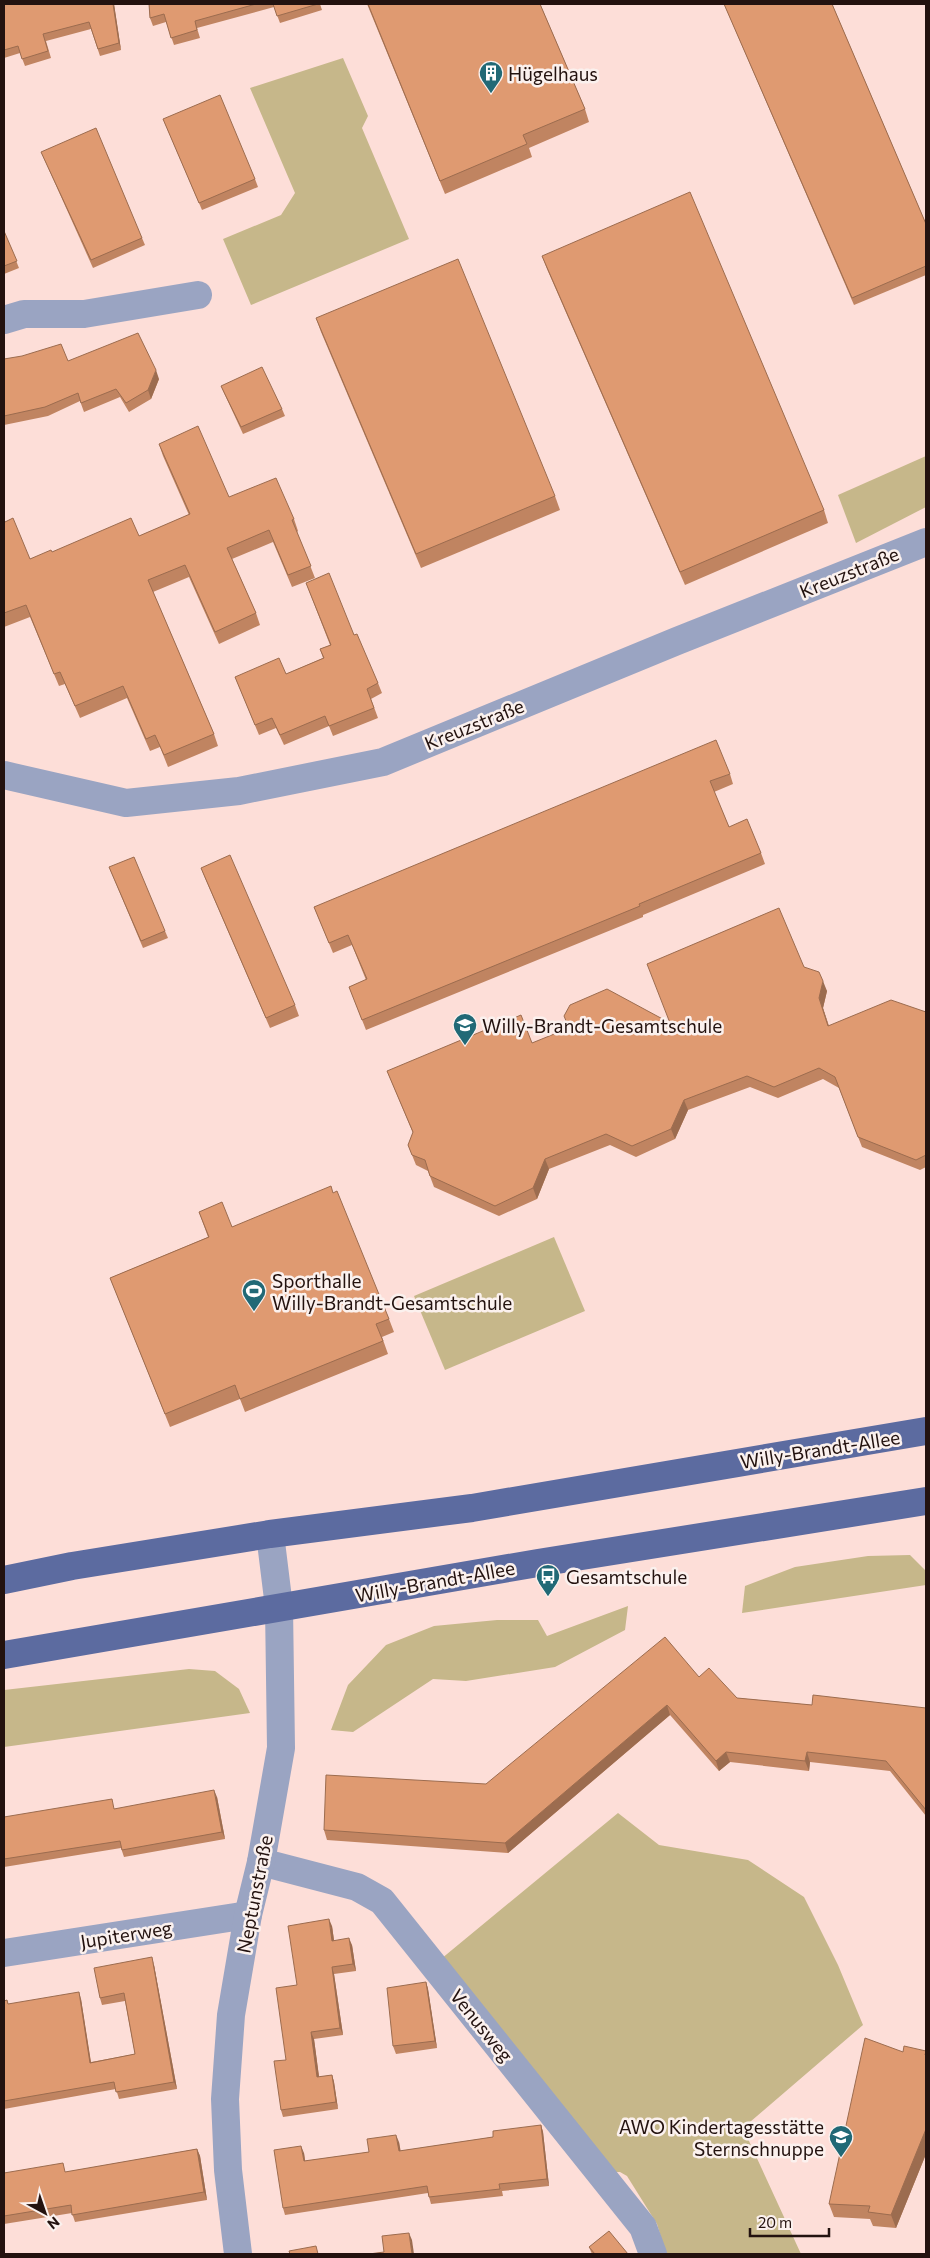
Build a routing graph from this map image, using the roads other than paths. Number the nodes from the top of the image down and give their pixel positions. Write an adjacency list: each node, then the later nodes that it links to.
1 (198, 295): 2 (street)
2 (4, 320)
3 (925, 540): 4 (street, Kreuzstraße)
4 (4, 775)
5 (926, 1431): 7 (main road, Willy-Brandt-Allee)
6 (926, 1501): 9 (main road, Willy-Brandt-Allee)
7 (270, 1534): 8 (main road, Willy-Brandt-Allee); 9 (street, Neptunstraße)
8 (4, 1580)
9 (279, 1607): 10 (main road, Willy-Brandt-Allee); 11 (street, Neptunstraße)
10 (4, 1655)
11 (261, 1862): 12 (street, Neptunstraße); 15 (street, Venusweg)
12 (248, 1915): 13 (street, Jupiterweg); 14 (street, Neptunstraße)
13 (4, 1953)
14 (238, 2254)
15 (653, 2254)

